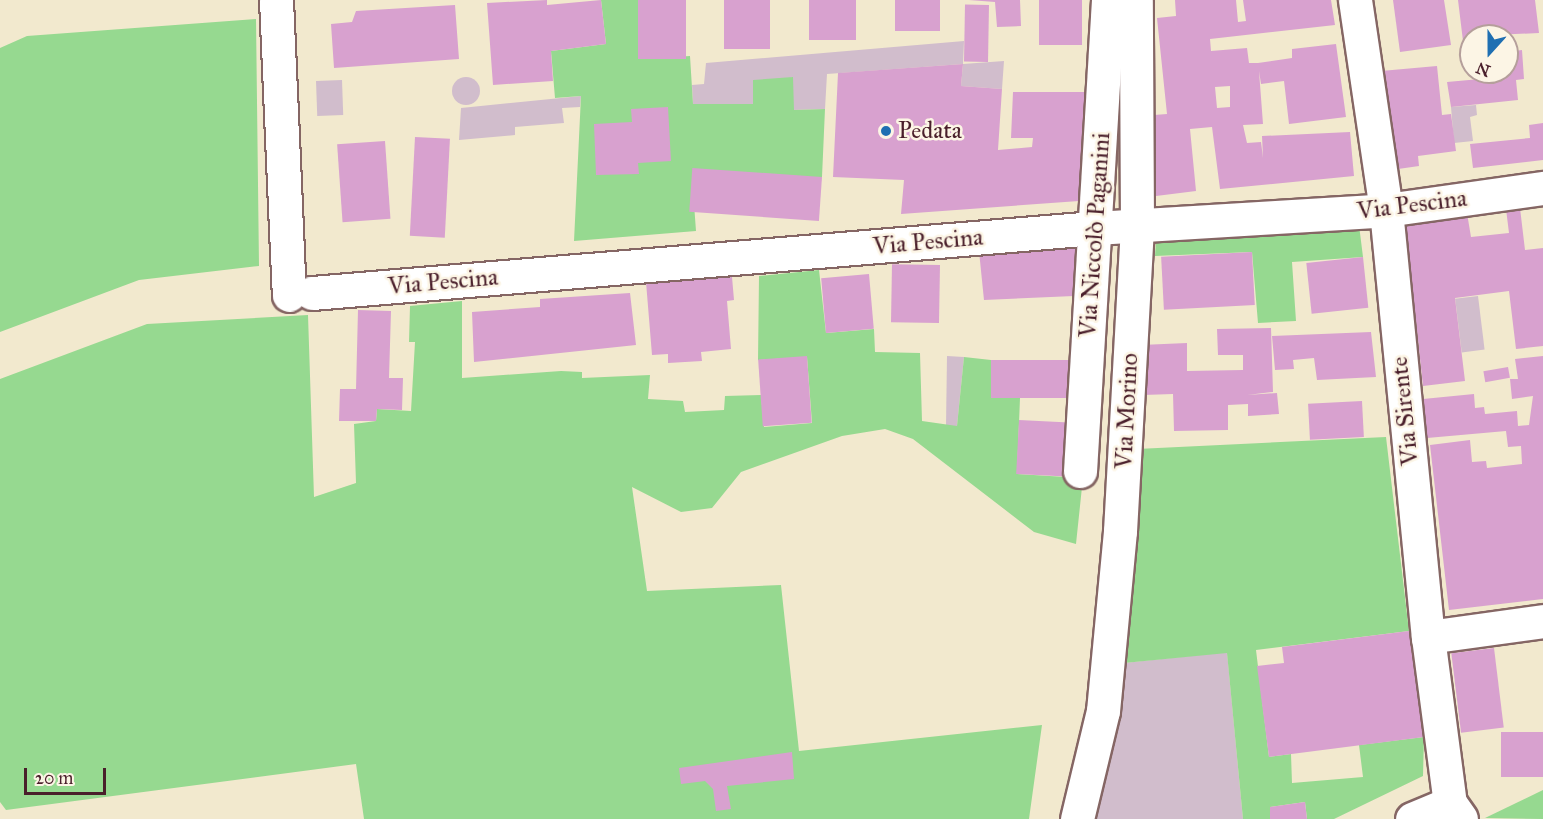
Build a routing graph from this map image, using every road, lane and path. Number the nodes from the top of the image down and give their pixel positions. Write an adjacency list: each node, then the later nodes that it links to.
1 (276, 0): 8 (street, Via Pescina)
2 (1108, 0): 8 (street, Via Niccolò Paganini)
3 (1136, 0): 7 (street, Via Morino)
4 (1355, 0): 6 (street, Via Sirente)
5 (1543, 188): 6 (street, Via Pescina)
6 (1386, 210): 7 (street, Via Pescina); 11 (street, Via Sirente)
7 (1137, 225): 8 (street, Via Pescina); 13 (street, Via Morino)
8 (1095, 228): 9 (street, Via Niccolò Paganini)
9 (1080, 471)
10 (1543, 621): 11 (street)
11 (1428, 637): 12 (street, Via Sirente)
12 (1455, 811): 14 (street)
13 (1077, 819)
14 (1412, 819)

